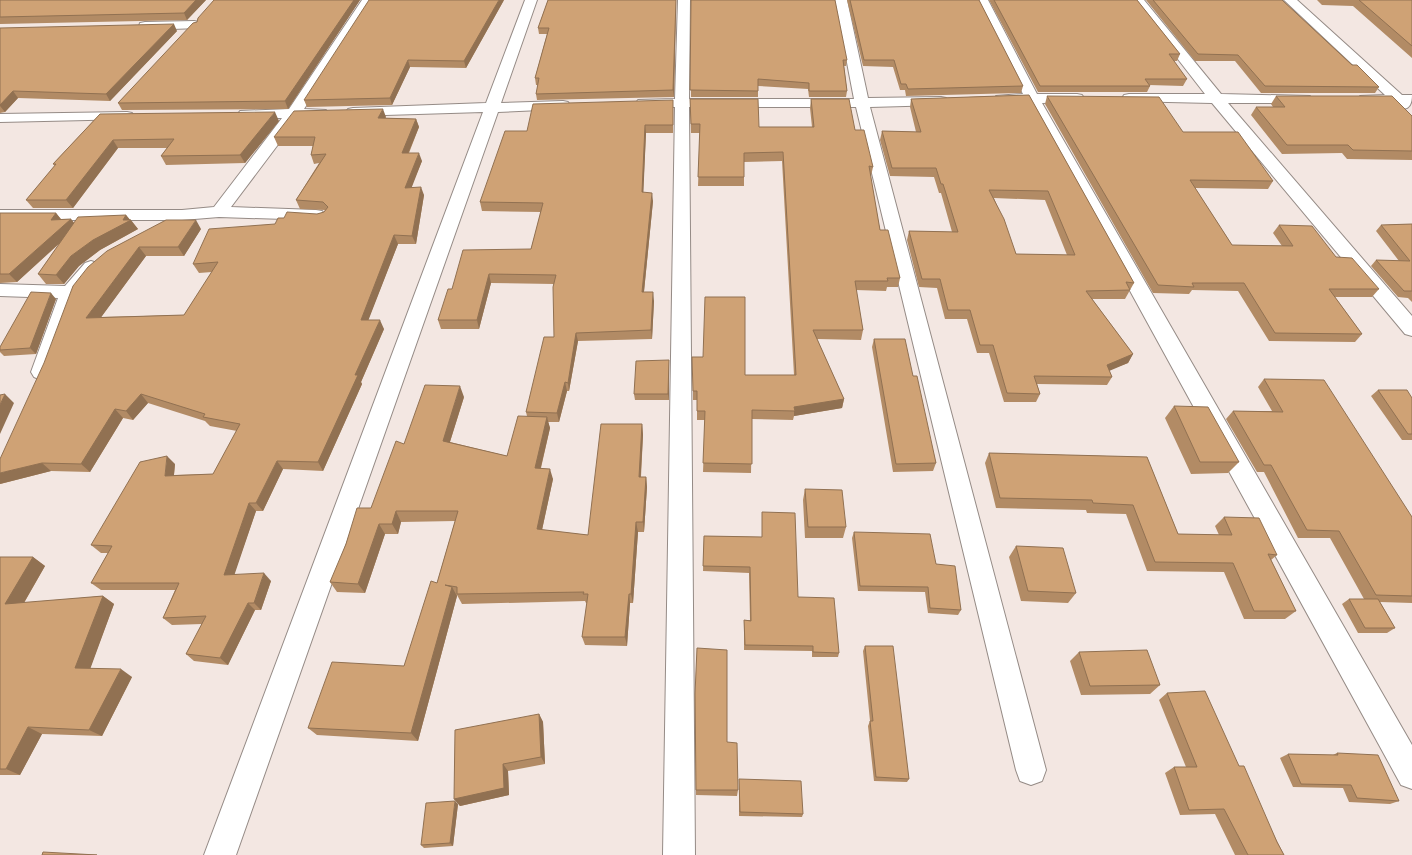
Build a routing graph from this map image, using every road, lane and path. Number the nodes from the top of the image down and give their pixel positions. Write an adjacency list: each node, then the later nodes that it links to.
1 (368, 0): 27 (street)
2 (531, 0): 24 (street)
3 (684, 0): 19 (street)
4 (841, 0): 20 (street)
5 (982, 0): 10 (street)
6 (1138, 0): 13 (street)
7 (1290, 0): 17 (street)
8 (132, 26): 9 (street)
9 (183, 36)
10 (1032, 98): 11 (street); 14 (street); 42 (street)
11 (1093, 98)
12 (1116, 98): 13 (street)
13 (1216, 98): 15 (street); 39 (street)
14 (985, 99)
15 (1320, 99)
16 (1351, 99): 17 (street)
17 (1406, 99): 25 (street)
18 (955, 100): 20 (street)
19 (682, 102): 20 (street); 22 (street); 44 (street)
20 (862, 103): 41 (street)
21 (118, 104): 28 (street)
22 (627, 104)
23 (580, 105): 24 (street)
24 (493, 107): 27 (street); 43 (street)
25 (1412, 111)
26 (231, 114): 27 (street)
27 (293, 114): 31 (street)
28 (108, 116): 29 (street); 30 (street)
29 (138, 116)
30 (0, 118)
31 (218, 212): 33 (street); 34 (street)
32 (0, 215): 33 (street)
33 (182, 215): 35 (street)
34 (321, 216)
35 (148, 233)
36 (102, 259): 38 (street)
37 (0, 290): 38 (street)
38 (70, 292): 40 (street)
39 (1412, 329)
40 (32, 392)
41 (1031, 770)
42 (1412, 774)
43 (220, 855)
44 (679, 855)

